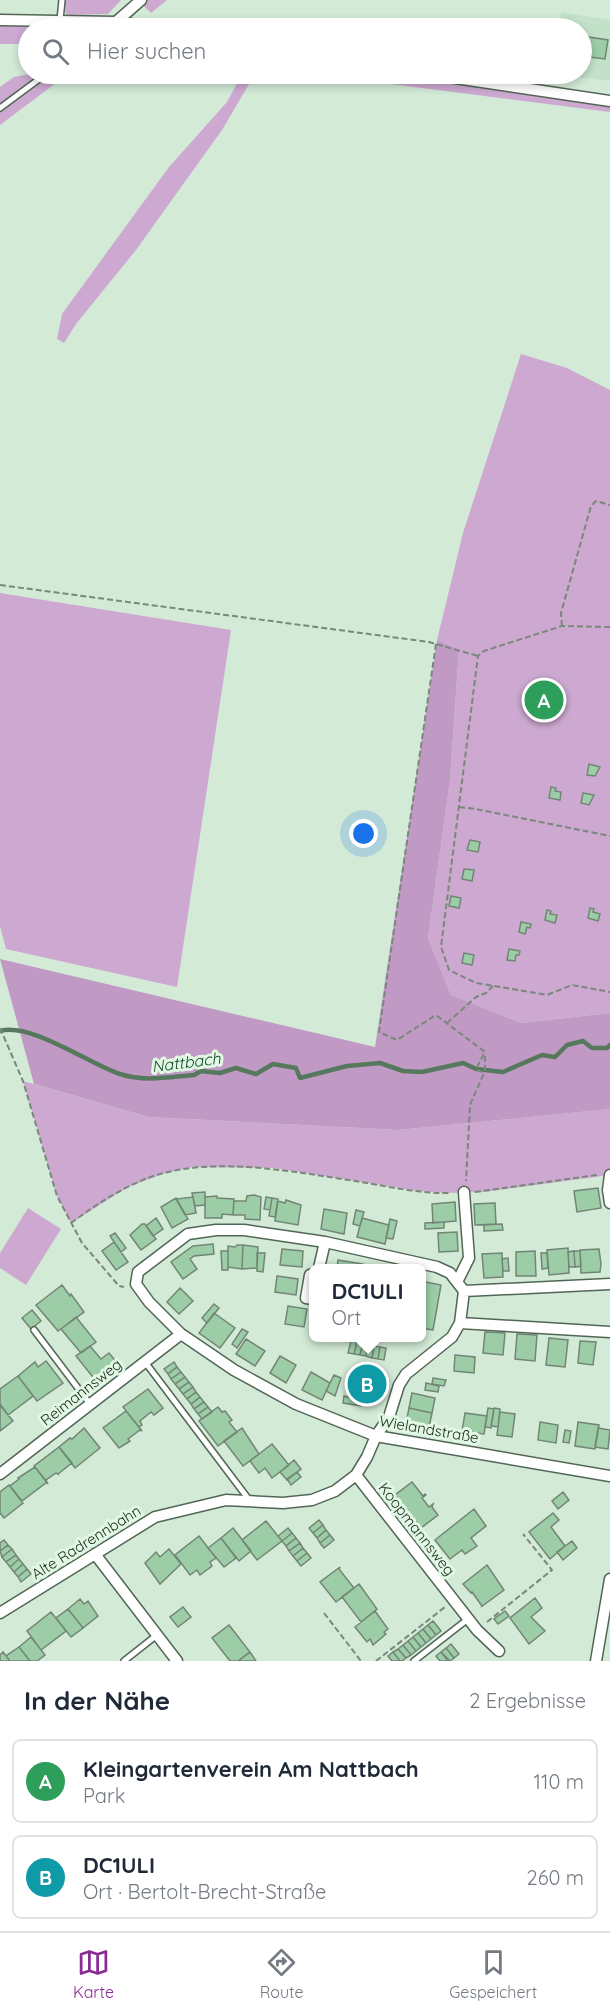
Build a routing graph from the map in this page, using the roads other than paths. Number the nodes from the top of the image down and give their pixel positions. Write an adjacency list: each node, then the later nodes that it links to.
1 (63, 0): 3 (lane)
2 (141, 0): 4 (street)
3 (60, 18)
4 (119, 18)
5 (0, 20): 6 (street)
6 (18, 20)
7 (32, 84): 10 (lane)
8 (495, 84): 9 (street)
9 (610, 101)
10 (0, 108)
11 (604, 1175): 13 (street)
12 (464, 1192): 18 (street)
13 (610, 1203)
14 (325, 1242): 15 (street); 16 (street); 26 (street, Wielandstraße)
15 (320, 1264)
16 (424, 1264)
17 (426, 1265): 18 (street)
18 (458, 1280): 21 (street)
19 (309, 1281): 22 (street)
20 (610, 1284): 21 (street)
21 (464, 1291): 23 (street)
22 (309, 1298)
23 (460, 1323): 25 (street); 29 (street, Alte Radrennbahn)
24 (34, 1330): 28 (lane)
25 (610, 1332)
26 (181, 1334): 27 (street, Reimannsweg); 29 (street, Wielandstraße)
27 (145, 1362): 28 (street, Reimannsweg); 33 (lane)
28 (90, 1404): 30 (street, Reimannsweg)
29 (376, 1436): 31 (street, Alte Radrennbahn); 32 (street, Wielandstraße)
30 (0, 1474)
31 (356, 1475): 33 (street, Alte Radrennbahn); 37 (street, Koopmannsweg)
32 (610, 1476)
33 (251, 1502): 34 (street, Alte Radrennbahn)
34 (95, 1554): 36 (street, Alte Radrennbahn); 38 (street)
35 (610, 1579): 43 (street)
36 (1, 1611)
37 (468, 1619): 39 (street, Koopmannsweg); 42 (lane)
38 (157, 1635): 40 (lane); 41 (street)
39 (500, 1651)
40 (124, 1661)
41 (177, 1661)
42 (414, 1661)
43 (596, 1661)

